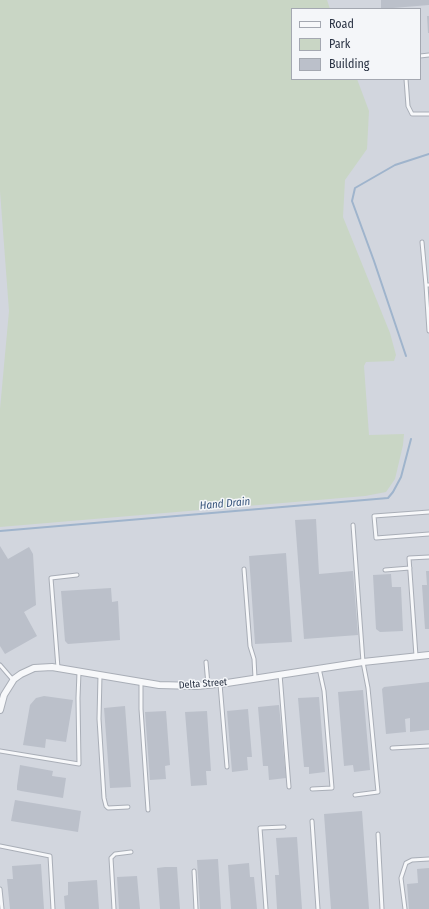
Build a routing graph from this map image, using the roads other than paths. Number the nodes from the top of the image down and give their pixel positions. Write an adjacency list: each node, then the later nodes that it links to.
1 (406, 80): 2 (lane)
2 (429, 114)
3 (422, 242): 4 (lane)
4 (427, 285): 5 (lane)
5 (429, 332)
6 (429, 512): 8 (lane)
7 (353, 525): 17 (lane)
8 (429, 534)
9 (429, 557): 10 (lane)
10 (410, 568): 12 (lane); 15 (lane)
11 (244, 569): 24 (lane)
12 (385, 570)
13 (78, 575): 19 (lane)
14 (429, 655): 15 (street, Delta Street)
15 (416, 656): 17 (street, Delta Street)
16 (206, 662): 28 (lane)
17 (363, 662): 20 (street, Delta Street); 37 (lane)
18 (0, 665): 25 (lane)
19 (58, 668): 21 (street, Delta Street); 25 (street, Delta Street)
20 (319, 668): 22 (street, Delta Street); 36 (lane)
21 (79, 672): 23 (street, Delta Street); 33 (lane)
22 (280, 674): 24 (street, Delta Street); 35 (lane)
23 (100, 675): 26 (street, Delta Street); 38 (lane)
24 (255, 678): 27 (street, Delta Street)
25 (13, 680): 29 (street, Delta Street)
26 (141, 682): 28 (street, Delta Street); 39 (lane)
27 (220, 684): 28 (street, Delta Street); 34 (lane)
28 (208, 685)
29 (2, 693): 30 (street, Delta Street)
30 (0, 710)
31 (429, 746): 32 (lane)
32 (392, 748)
33 (0, 751)
34 (226, 767)
35 (289, 788)
36 (312, 789)
37 (355, 795)
38 (128, 807)
39 (148, 810)
40 (312, 821): 53 (lane)
41 (284, 827): 52 (lane)
42 (378, 834): 54 (lane)
43 (0, 846): 49 (lane)
44 (131, 852): 50 (lane)
45 (429, 859): 55 (lane)
46 (194, 871): 51 (lane)
47 (0, 889): 48 (lane)
48 (2, 909)
49 (53, 909)
50 (114, 909)
51 (196, 909)
52 (266, 909)
53 (318, 909)
54 (382, 909)
55 (405, 909)

